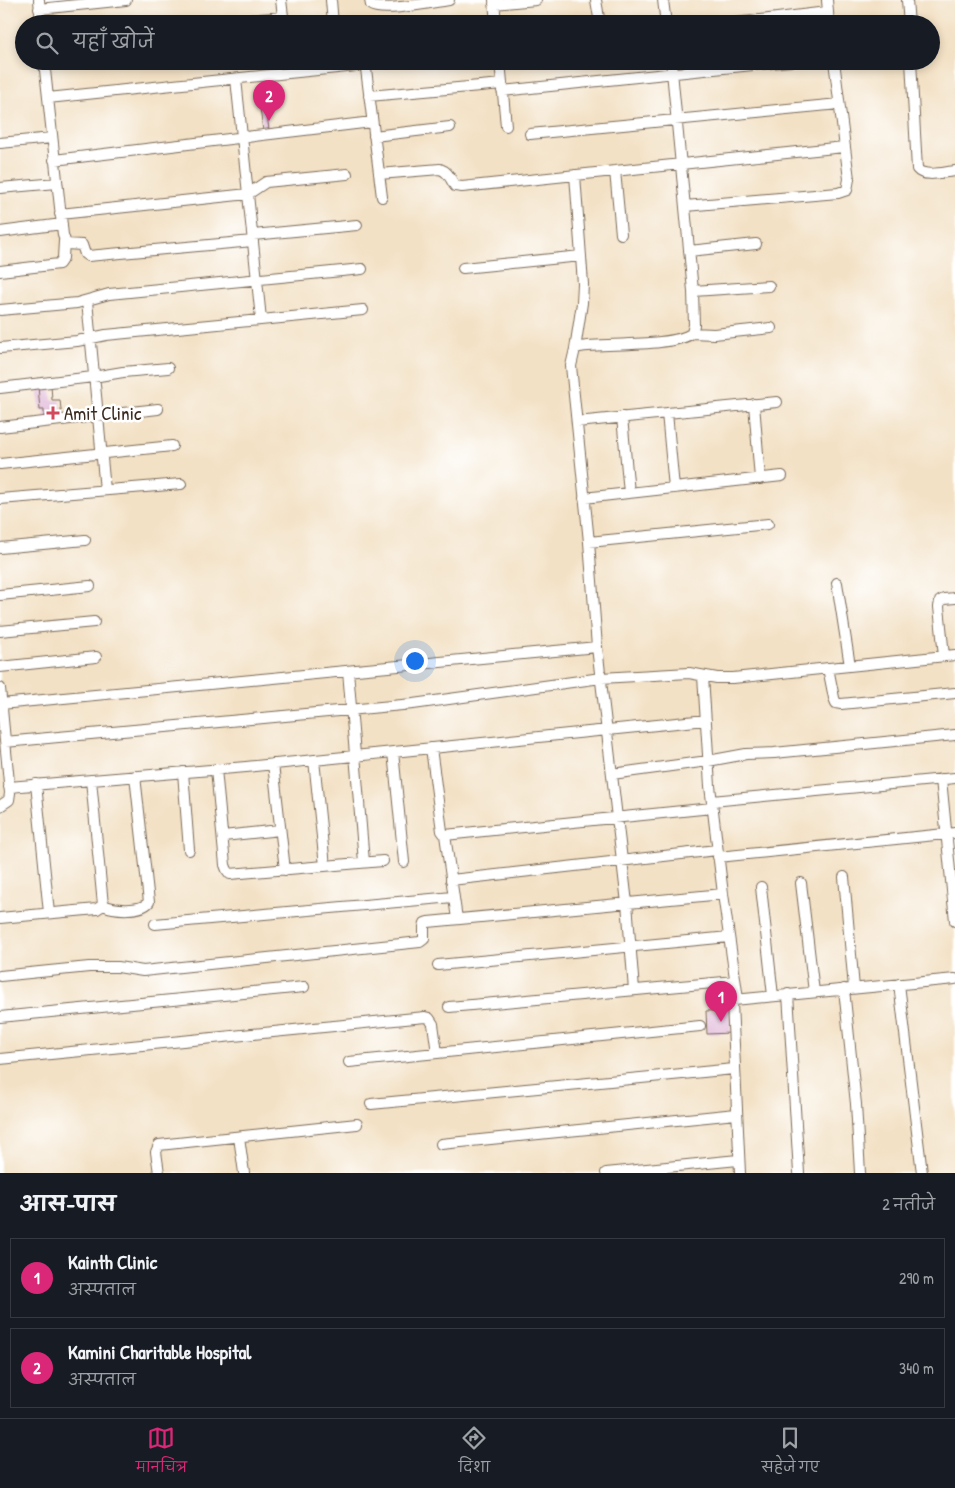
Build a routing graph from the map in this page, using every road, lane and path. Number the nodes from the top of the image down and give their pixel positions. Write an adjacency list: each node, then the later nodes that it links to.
1 (126, 0): 12 (street)
2 (281, 0): 14 (street)
3 (331, 0): 15 (street)
4 (370, 0): 5 (street)
5 (449, 0)
6 (536, 0): 11 (street)
7 (596, 0): 17 (street)
8 (663, 0): 18 (street)
9 (826, 0): 13 (street)
10 (908, 0): 21 (street)
11 (494, 2): 16 (street)
12 (39, 4)
13 (827, 12): 19 (street); 20 (street)
14 (283, 15)
15 (332, 15)
16 (495, 15)
17 (598, 15)
18 (665, 15)
19 (802, 15)
20 (828, 15)
21 (909, 15)
22 (45, 70): 34 (street)
23 (302, 70): 31 (street)
24 (366, 70): 33 (street)
25 (501, 70): 32 (street)
26 (672, 70): 30 (street)
27 (709, 70): 30 (street)
28 (835, 70): 35 (street)
29 (912, 70): 49 (street)
30 (672, 74): 32 (street); 36 (street)
31 (236, 79): 34 (street); 43 (street)
32 (502, 88): 33 (street); 38 (street)
33 (369, 96): 37 (street)
34 (48, 98): 42 (street)
35 (839, 104): 36 (street); 45 (street)
36 (677, 120): 40 (street); 47 (street)
37 (372, 122): 41 (street); 43 (street)
38 (506, 126)
39 (450, 127): 41 (street)
40 (530, 134)
41 (374, 136): 51 (street)
42 (52, 138): 44 (street); 46 (street)
43 (242, 138): 46 (street); 55 (street)
44 (0, 143)
45 (844, 147): 47 (street); 57 (street)
46 (54, 160): 53 (street)
47 (682, 164): 48 (street); 57 (street)
48 (615, 171): 52 (street); 61 (street)
49 (955, 171)
50 (347, 174): 55 (street)
51 (379, 174): 52 (street); 56 (street)
52 (575, 175): 66 (street)
53 (57, 183): 54 (street); 58 (street)
54 (0, 188)
55 (248, 194): 58 (street); 62 (street)
56 (382, 197)
57 (685, 206): 65 (street)
58 (61, 219): 60 (street); 63 (street)
59 (357, 225): 62 (street)
60 (0, 232)
61 (621, 234)
62 (253, 238): 63 (street); 70 (street)
63 (64, 241): 69 (street)
64 (756, 244): 65 (street)
65 (689, 251): 72 (street)
66 (581, 256): 67 (street); 81 (street)
67 (463, 268)
68 (362, 269): 70 (street)
69 (0, 271)
70 (258, 280): 73 (street); 76 (street)
71 (769, 286): 72 (street)
72 (693, 291): 78 (street)
73 (87, 301): 74 (street); 79 (street)
74 (0, 310)
75 (363, 310): 76 (street)
76 (262, 320): 79 (street)
77 (771, 328): 78 (street)
78 (692, 333): 81 (street)
79 (91, 338): 80 (street); 83 (street)
80 (0, 348)
81 (575, 349): 91 (street)
82 (168, 368): 83 (street)
83 (93, 378): 84 (street); 89 (street)
84 (0, 388)
85 (777, 402): 86 (street)
86 (754, 404): 88 (street); 97 (street)
87 (158, 409): 89 (street)
88 (667, 413): 90 (street); 99 (street)
89 (97, 416): 92 (street); 94 (street)
90 (622, 417): 91 (street); 101 (street)
91 (577, 422): 102 (street)
92 (0, 427)
93 (172, 446): 94 (street)
94 (101, 454): 95 (street); 100 (street)
95 (0, 464)
96 (782, 476): 97 (street)
97 (760, 478): 99 (street)
98 (181, 484): 100 (street)
99 (674, 488): 101 (street)
100 (104, 490): 103 (street)
101 (629, 493): 102 (street)
102 (584, 498): 106 (street)
103 (0, 499)
104 (768, 524): 106 (street)
105 (85, 540): 107 (street)
106 (589, 542): 114 (street)
107 (0, 548)
108 (837, 583): 118 (street)
109 (90, 586): 110 (street)
110 (0, 595)
111 (955, 598): 115 (street)
112 (94, 622): 113 (street)
113 (0, 631)
114 (597, 647): 120 (street); 122 (street)
115 (950, 655): 118 (street)
116 (96, 657): 117 (street)
117 (0, 666)
118 (850, 666): 119 (street)
119 (828, 668): 121 (street); 124 (street)
120 (348, 671): 125 (street); 126 (street)
121 (703, 676): 122 (street); 127 (street)
122 (601, 678): 126 (street); 128 (street)
123 (0, 688): 125 (street)
124 (955, 693)
125 (1, 709): 130 (street)
126 (351, 710): 130 (street); 133 (street)
127 (706, 720): 128 (street); 135 (street)
128 (607, 730): 131 (street); 140 (street)
129 (955, 735): 135 (street)
130 (5, 742): 137 (street)
131 (431, 748): 132 (street); 152 (street)
132 (393, 752): 133 (street); 159 (street)
133 (355, 755): 134 (street); 158 (street)
134 (314, 760): 136 (street); 160 (street)
135 (708, 761): 140 (street); 147 (street)
136 (273, 764): 138 (street); 150 (street)
137 (4, 768): 146 (street)
138 (216, 769): 139 (street); 153 (street)
139 (183, 772): 141 (street); 154 (street)
140 (612, 774): 149 (street)
141 (135, 776): 144 (street); 169 (street)
142 (955, 778): 143 (street)
143 (941, 779): 147 (street); 151 (street)
144 (91, 780): 145 (street); 169 (street)
145 (36, 784): 146 (street); 170 (street)
146 (9, 787): 148 (street)
147 (712, 805): 149 (street); 155 (street)
148 (0, 806)
149 (617, 817): 152 (street); 156 (street)
150 (280, 830): 153 (street); 161 (street)
151 (951, 833): 155 (street); 173 (street)
152 (445, 835): 163 (street)
153 (222, 836): 161 (street)
154 (189, 850)
155 (718, 853): 156 (street); 166 (street)
156 (622, 860): 163 (street); 168 (street)
157 (383, 861): 158 (street)
158 (364, 862): 160 (street)
159 (404, 862)
160 (326, 866): 161 (street)
161 (285, 870)
162 (844, 877): 183 (street)
163 (450, 880): 167 (street)
164 (801, 883): 185 (street)
165 (761, 887): 187 (street)
166 (723, 894): 168 (street); 175 (street)
167 (454, 897): 172 (street); 174 (street)
168 (627, 903): 172 (street); 176 (street)
169 (103, 905): 170 (street)
170 (50, 914): 171 (street)
171 (0, 918)
172 (457, 920): 178 (street)
173 (955, 921)
174 (155, 924)
175 (729, 937): 176 (street); 180 (street)
176 (631, 947): 177 (street); 184 (street)
177 (438, 965)
178 (0, 976)
179 (955, 980): 181 (street)
180 (735, 981): 184 (street); 188 (street)
181 (899, 984): 183 (street); 208 (street)
182 (304, 987): 190 (street)
183 (849, 989): 185 (street); 207 (street)
184 (634, 990): 189 (street)
185 (814, 992): 186 (street)
186 (788, 994): 187 (street); 206 (street)
187 (773, 996): 188 (street)
188 (738, 999): 195 (street)
189 (449, 1007)
190 (0, 1018)
191 (700, 1026): 192 (street)
192 (436, 1054): 193 (street); 194 (street)
193 (0, 1059)
194 (349, 1062)
195 (734, 1069): 196 (street); 197 (street)
196 (371, 1104)
197 (736, 1114): 200 (street); 201 (street)
198 (357, 1124): 199 (street)
199 (239, 1137): 202 (street); 203 (street)
200 (441, 1144)
201 (738, 1160): 204 (street); 205 (street)
202 (159, 1173)
203 (244, 1173)
204 (606, 1173)
205 (740, 1173)
206 (799, 1173)
207 (860, 1173)
208 (922, 1173)

